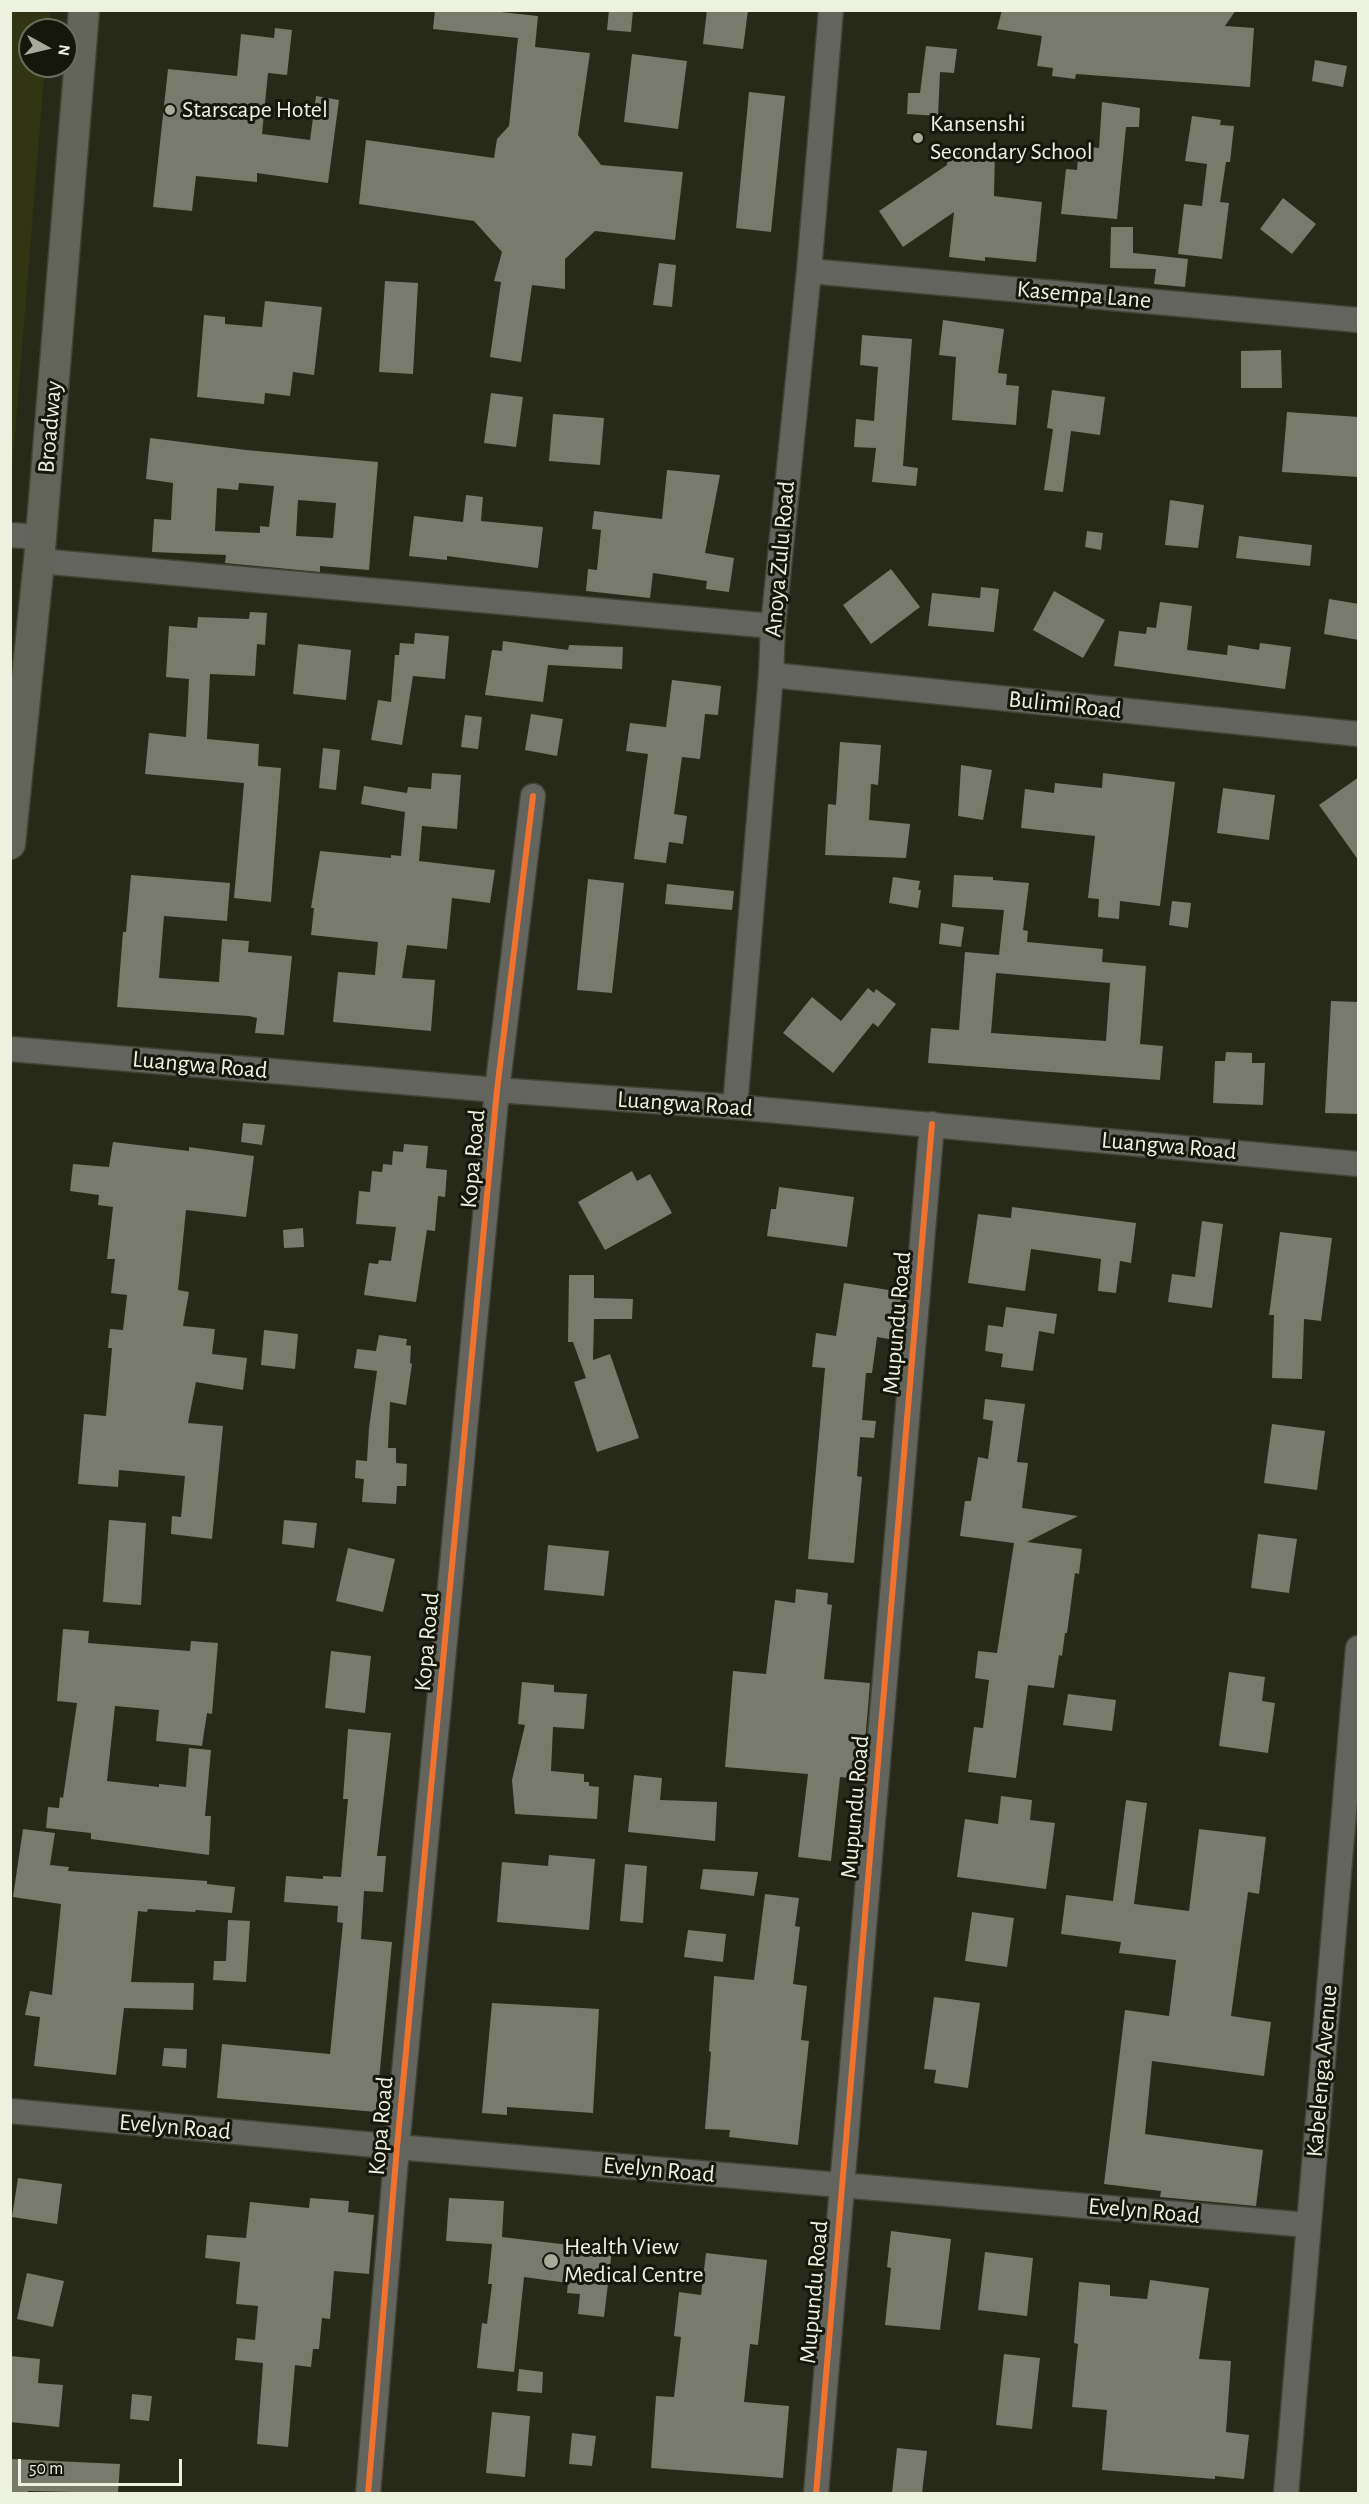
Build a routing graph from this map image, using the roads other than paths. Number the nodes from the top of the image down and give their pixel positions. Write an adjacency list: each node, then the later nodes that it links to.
1 (84, 10): 6 (main road, Broadway)
2 (831, 10): 3 (street, Anoya Zulu Road)
3 (808, 271): 4 (street, Kasempa Lane); 7 (street, Anoya Zulu Road)
4 (1359, 320)
5 (10, 535): 6 (street)
6 (40, 549): 7 (street); 11 (main road, Broadway)
7 (772, 626): 8 (street, Anoya Zulu Road)
8 (771, 675): 9 (street, Bulimi Road); 14 (street, Anoya Zulu Road)
9 (1359, 734)
10 (533, 796): 13 (street, Kopa Road)
11 (10, 844)
12 (10, 1048): 13 (street, Luangwa Road)
13 (497, 1090): 14 (street, Luangwa Road); 19 (street, Kopa Road)
14 (735, 1107): 15 (street, Luangwa Road)
15 (932, 1124): 16 (street, Luangwa Road); 20 (street, Mupundu Road)
16 (1359, 1164)
17 (1359, 1648): 21 (street, Kabelenga Avenue)
18 (10, 2111): 19 (street, Evelyn Road)
19 (397, 2147): 20 (street, Evelyn Road); 22 (street, Kopa Road)
20 (841, 2185): 21 (street, Evelyn Road); 23 (street, Mupundu Road)
21 (1308, 2225): 24 (street, Kabelenga Avenue)
22 (368, 2493)
23 (816, 2493)
24 (1286, 2493)

